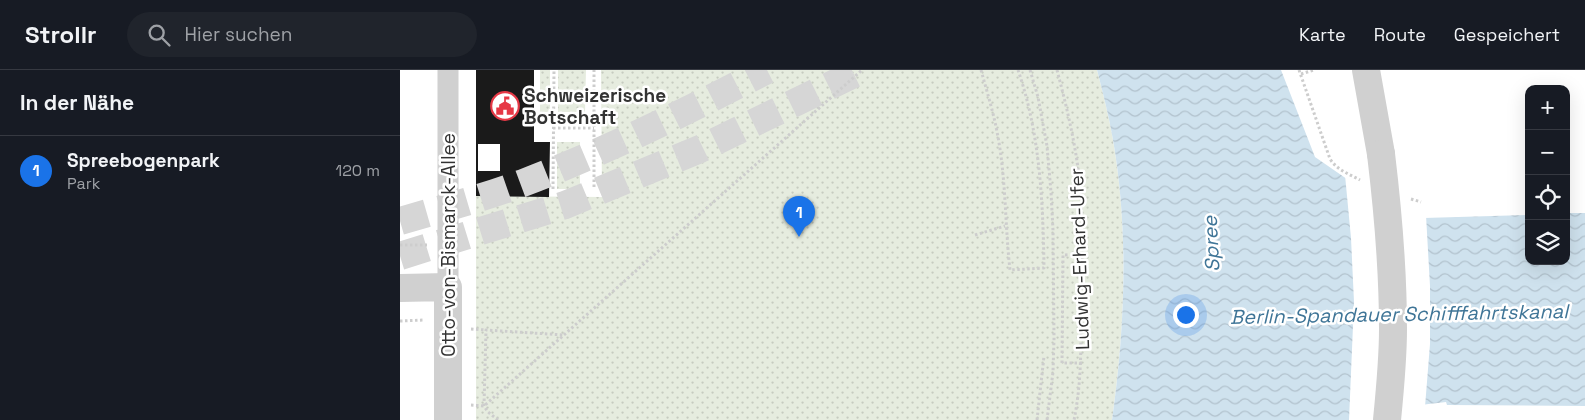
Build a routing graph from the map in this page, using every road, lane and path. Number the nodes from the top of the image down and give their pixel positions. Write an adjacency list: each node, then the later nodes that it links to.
1 (448, 70): 25 (street, Otto-von-Bismarck-Allee)
2 (554, 70): 12 (path)
3 (594, 70): 13 (path)
4 (862, 70): 30 (path)
5 (981, 70): 17 (path)
6 (1018, 70): 17 (path)
7 (1030, 70): 23 (path)
8 (1057, 70): 21 (path, Ludwig-Erhard-Ufer)
9 (1314, 70): 11 (path)
10 (1366, 70): 41 (street, bridge)
11 (1300, 72): 14 (path)
12 (553, 128): 13 (path); 16 (path)
13 (594, 128): 15 (path)
14 (1343, 171)
15 (594, 187)
16 (553, 189)
17 (1005, 226): 18 (path)
18 (974, 235)
19 (400, 245): 20 (path)
20 (435, 245)
21 (1083, 254): 22 (path); 34 (path, Ludwig-Erhard-Ufer)
22 (1063, 286): 23 (path); 32 (path)
23 (1054, 287): 31 (path)
24 (400, 288): 25 (street)
25 (448, 288): 36 (street, Otto-von-Bismarck-Allee)
26 (428, 320): 27 (path)
27 (400, 321)
28 (471, 329): 29 (path)
29 (486, 330): 30 (path); 35 (path)
30 (565, 336): 35 (path)
31 (1054, 338): 32 (path); 39 (path)
32 (1062, 338): 34 (path)
33 (1044, 356): 38 (path)
34 (1082, 363): 40 (path, Ludwig-Erhard-Ufer)
35 (484, 406): 37 (path)
36 (448, 420)
37 (498, 420)
38 (1037, 420)
39 (1047, 420)
40 (1074, 420)
41 (1387, 420)

